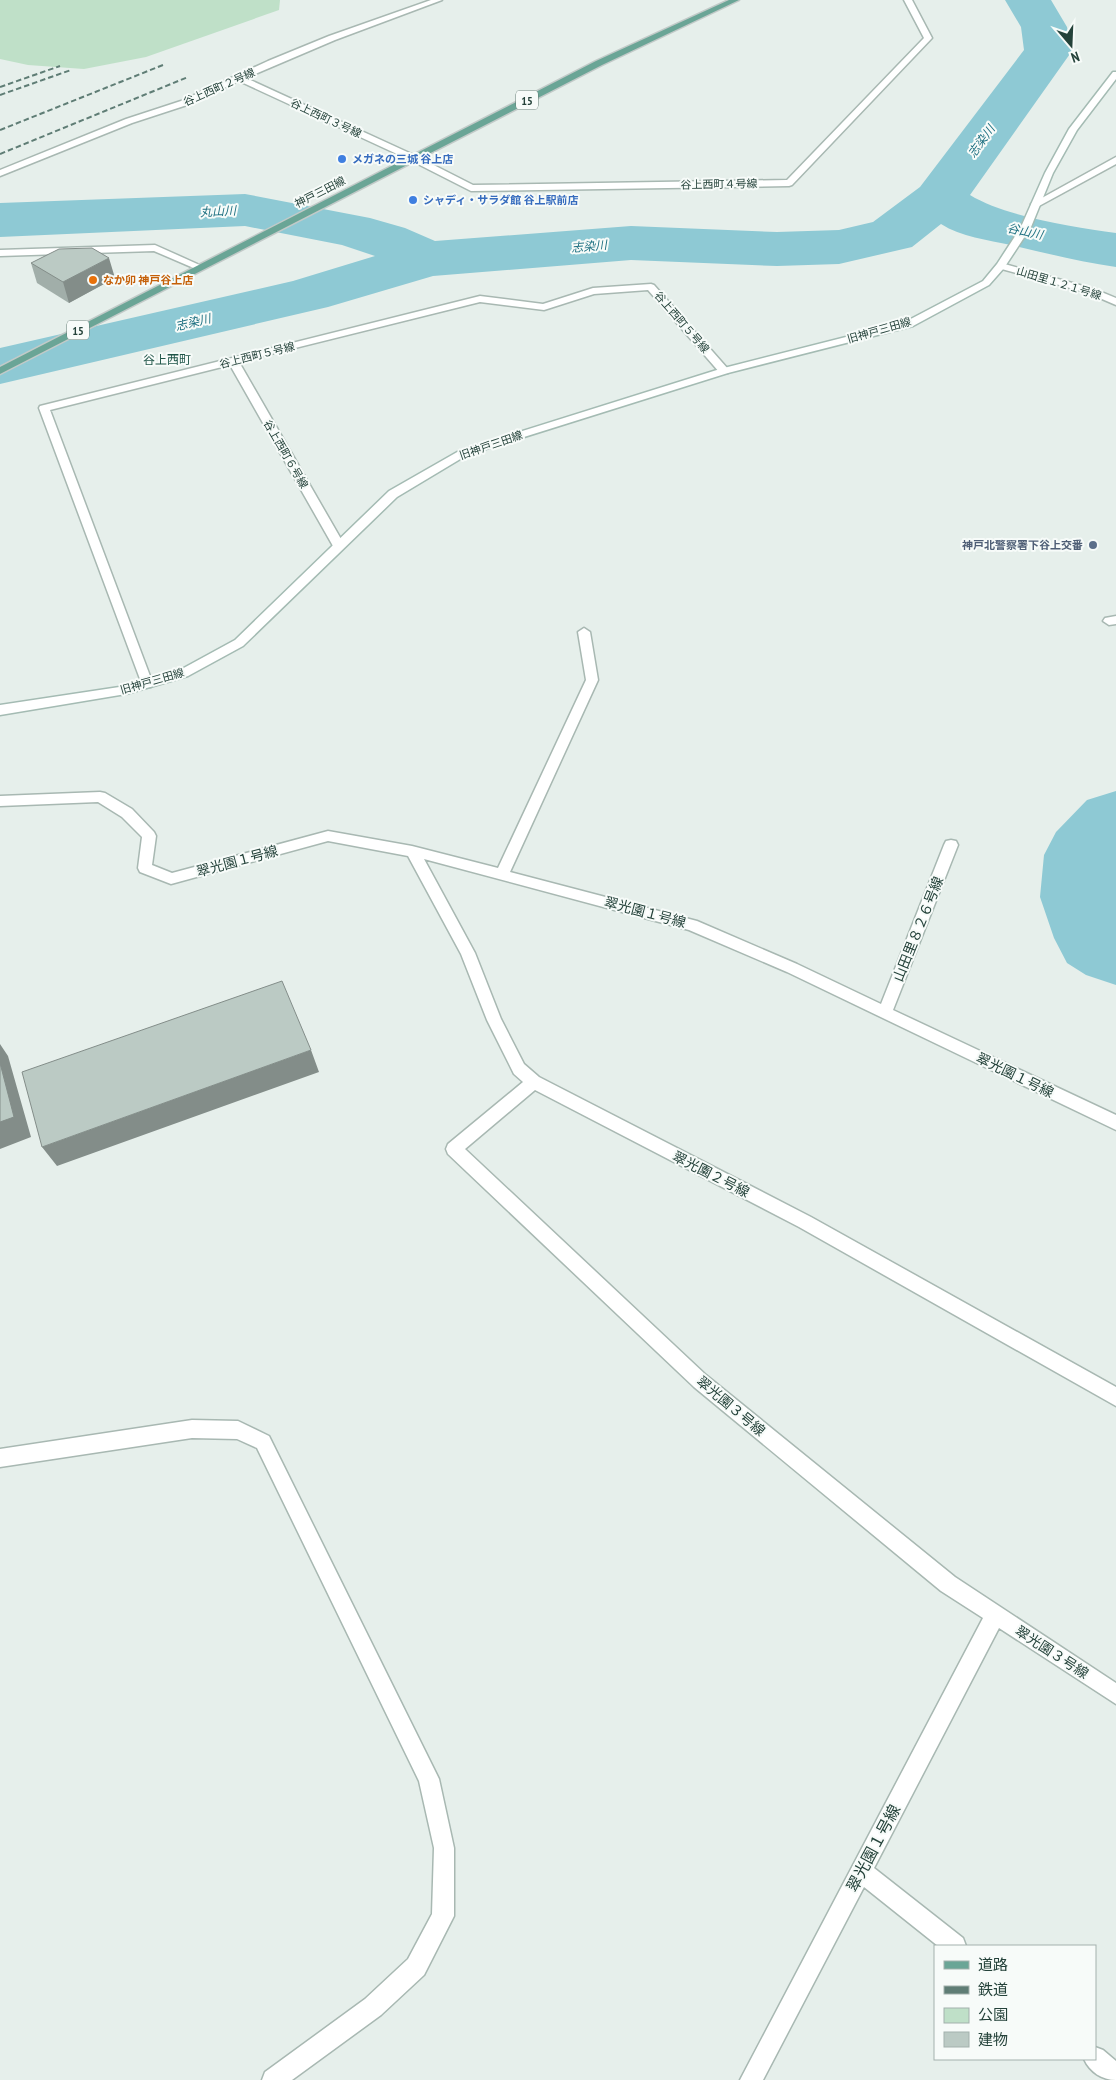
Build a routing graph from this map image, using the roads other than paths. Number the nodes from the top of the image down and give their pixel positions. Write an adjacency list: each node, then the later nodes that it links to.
1 (438, 0): 5 (street, 谷上西町２号線)
2 (735, 0): 6 (main road, 神戸三田線 / 15)
3 (908, 0): 6 (street, 谷上西町４号線)
4 (1116, 74): 9 (street, 旧神戸三田線)
5 (240, 78): 6 (street, 谷上西町３号線); 8 (street, 谷上西町２号線)
6 (412, 158): 12 (main road, 神戸三田線 / 15)
7 (1116, 160): 9 (street)
8 (0, 173)
9 (1036, 204): 11 (street, 旧神戸三田線)
10 (0, 253): 12 (street)
11 (1001, 265): 13 (street, 山田里１２１号線); 16 (street, 旧神戸三田線)
12 (199, 268): 15 (main road, 神戸三田線 / 15)
13 (1116, 302)
14 (233, 361): 16 (street, 谷上西町５号線); 17 (street, 谷上西町６号線); 19 (street, 谷上西町５号線)
15 (0, 371)
16 (724, 371): 17 (street, 旧神戸三田線)
17 (340, 546): 19 (street, 旧神戸三田線)
18 (584, 632): 24 (street)
19 (148, 684): 20 (street, 旧神戸三田線)
20 (0, 710)
21 (0, 801): 23 (street, 翠光園１号線)
22 (951, 845): 25 (street, 山田里８２６号線)
23 (412, 851): 24 (street, 翠光園１号線); 26 (street, 翠光園２号線)
24 (502, 875): 25 (street, 翠光園１号線)
25 (885, 1012): 27 (street, 翠光園１号線)
26 (534, 1082): 28 (street, 翠光園２号線); 30 (street, 翠光園３号線)
27 (1116, 1123)
28 (1116, 1396)
29 (0, 1458): 36 (street)
30 (995, 1616): 31 (street, 翠光園３号線); 32 (street, 翠光園１号線)
31 (1116, 1694)
32 (861, 1871): 33 (street); 37 (street, 翠光園１号線)
33 (954, 1945)
34 (1096, 2059): 35 (street)
35 (1116, 2075)
36 (272, 2080)
37 (751, 2080)

